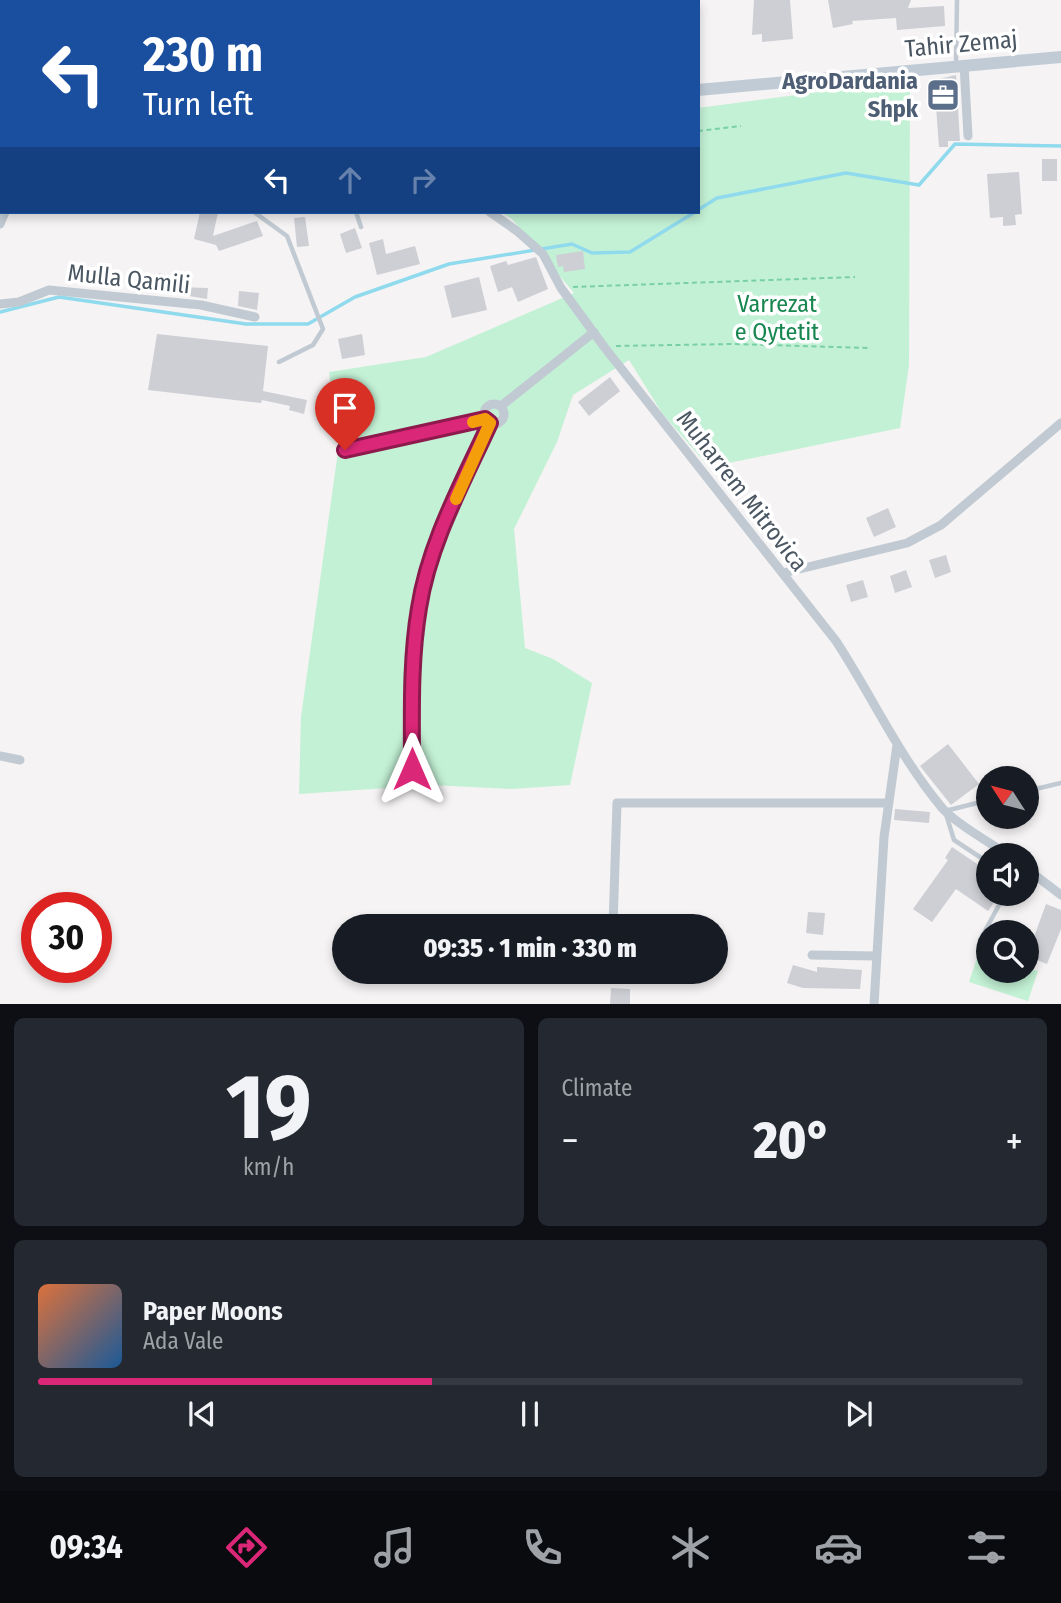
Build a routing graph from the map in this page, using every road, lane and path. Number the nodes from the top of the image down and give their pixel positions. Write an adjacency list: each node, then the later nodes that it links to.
1 (957, 0): 3 (lane)
2 (1061, 57): 3 (main road, Tahir Zemaj)
3 (960, 65): 4 (main road, Tahir Zemaj); 7 (street)
4 (700, 90)
5 (741, 126): 6 (path)
6 (700, 131)
7 (968, 136)
8 (257, 214): 19 (lane)
9 (357, 214): 11 (lane)
10 (492, 214): 13 (street, Muharrem Mitrovica)
11 (361, 227)
12 (855, 276): 13 (path)
13 (561, 288): 16 (street, Muharrem Mitrovica)
14 (0, 304): 15 (street, Mulla Qamili)
15 (255, 317)
16 (594, 332): 17 (street, Muharrem Mitrovica); 20 (street)
17 (605, 348): 18 (path); 24 (street, Muharrem Mitrovica)
18 (868, 348)
19 (279, 362)
20 (501, 407): 21 (street); 21 (street)
21 (488, 421): 23 (street); 28 (street)
22 (1061, 424): 24 (street)
23 (345, 450)
24 (783, 573): 25 (street, Muharrem Mitrovica)
25 (897, 744): 31 (street); 33 (street, Muharrem Mitrovica)
26 (0, 756): 27 (street)
27 (20, 760)
28 (412, 769)
29 (1061, 783): 30 (lane)
30 (1040, 788)
31 (889, 803): 38 (street); 40 (street)
32 (976, 803): 33 (lane)
33 (945, 811): 34 (street, Muharrem Mitrovica); 35 (lane)
34 (991, 843)
35 (976, 854)
36 (1039, 878): 37 (street)
37 (1061, 895)
38 (613, 914)
39 (812, 955): 40 (street)
40 (876, 956): 41 (street)
41 (874, 1004)

